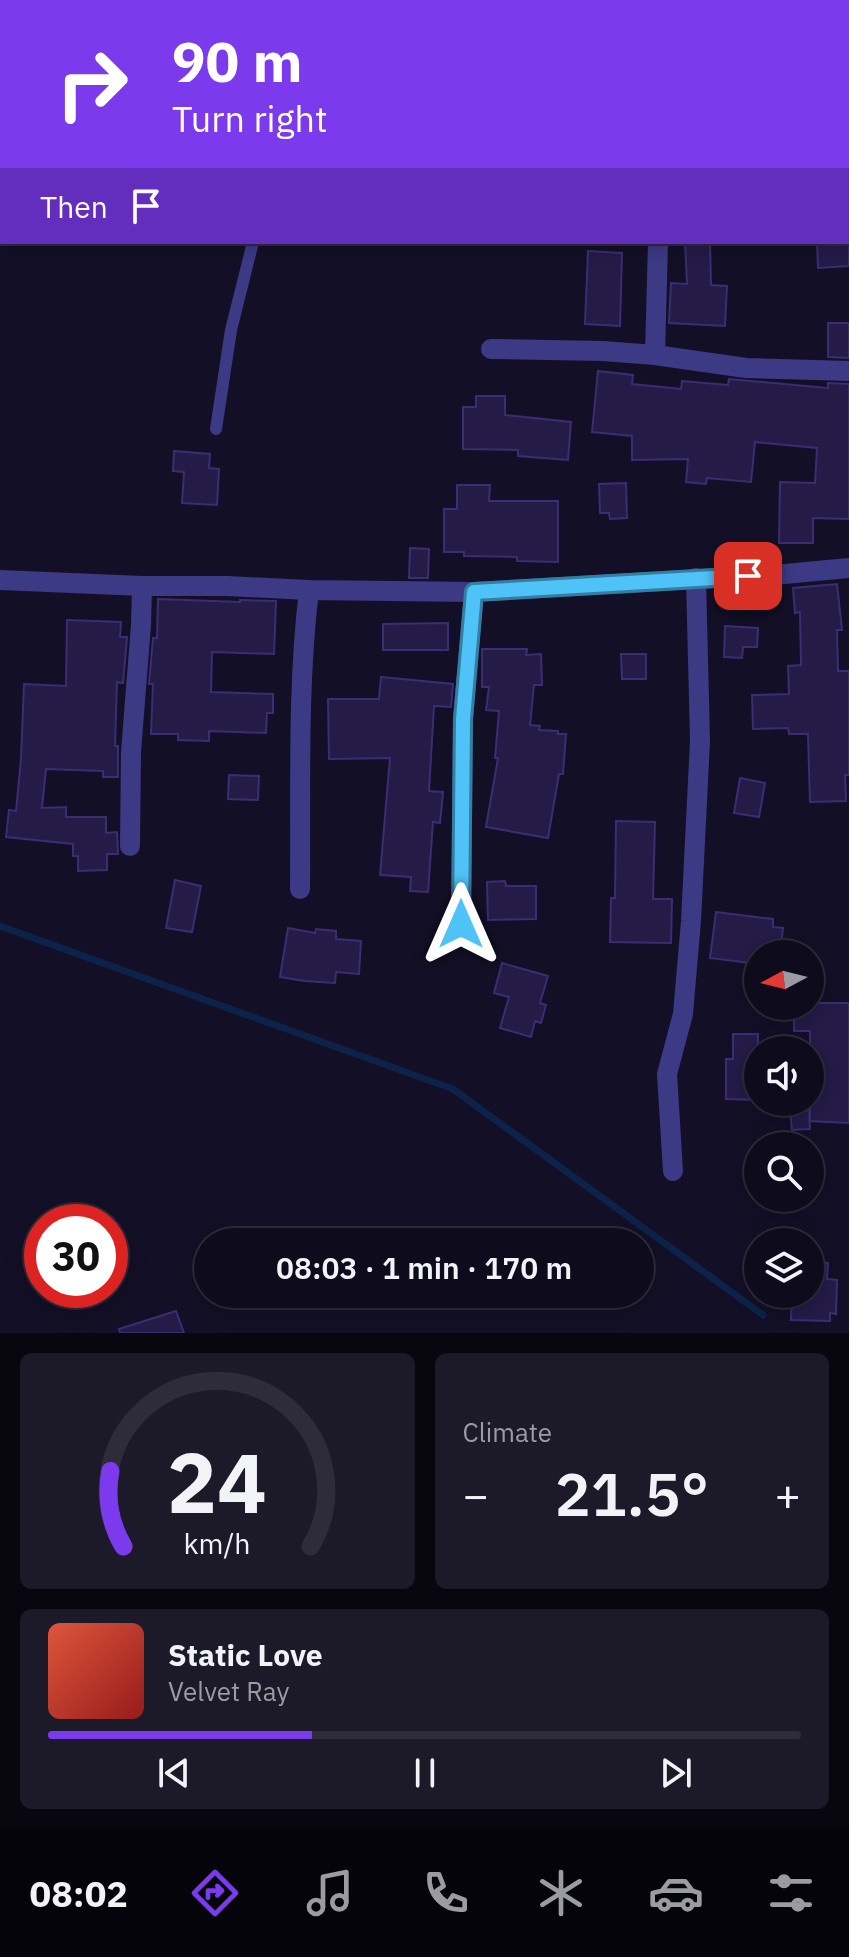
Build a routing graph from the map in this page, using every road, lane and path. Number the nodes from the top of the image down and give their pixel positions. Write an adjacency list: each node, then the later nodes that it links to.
1 (252, 244): 6 (lane)
2 (658, 244): 4 (street)
3 (491, 349): 4 (street)
4 (655, 355): 5 (street)
5 (849, 371)
6 (216, 429)
7 (849, 568): 8 (street)
8 (696, 578): 12 (street); 16 (street)
9 (0, 580): 10 (street)
10 (142, 586): 11 (street); 13 (street)
11 (309, 590): 12 (street); 14 (street)
12 (474, 592): 15 (street)
13 (130, 846)
14 (300, 889)
15 (461, 924)
16 (673, 1171)

